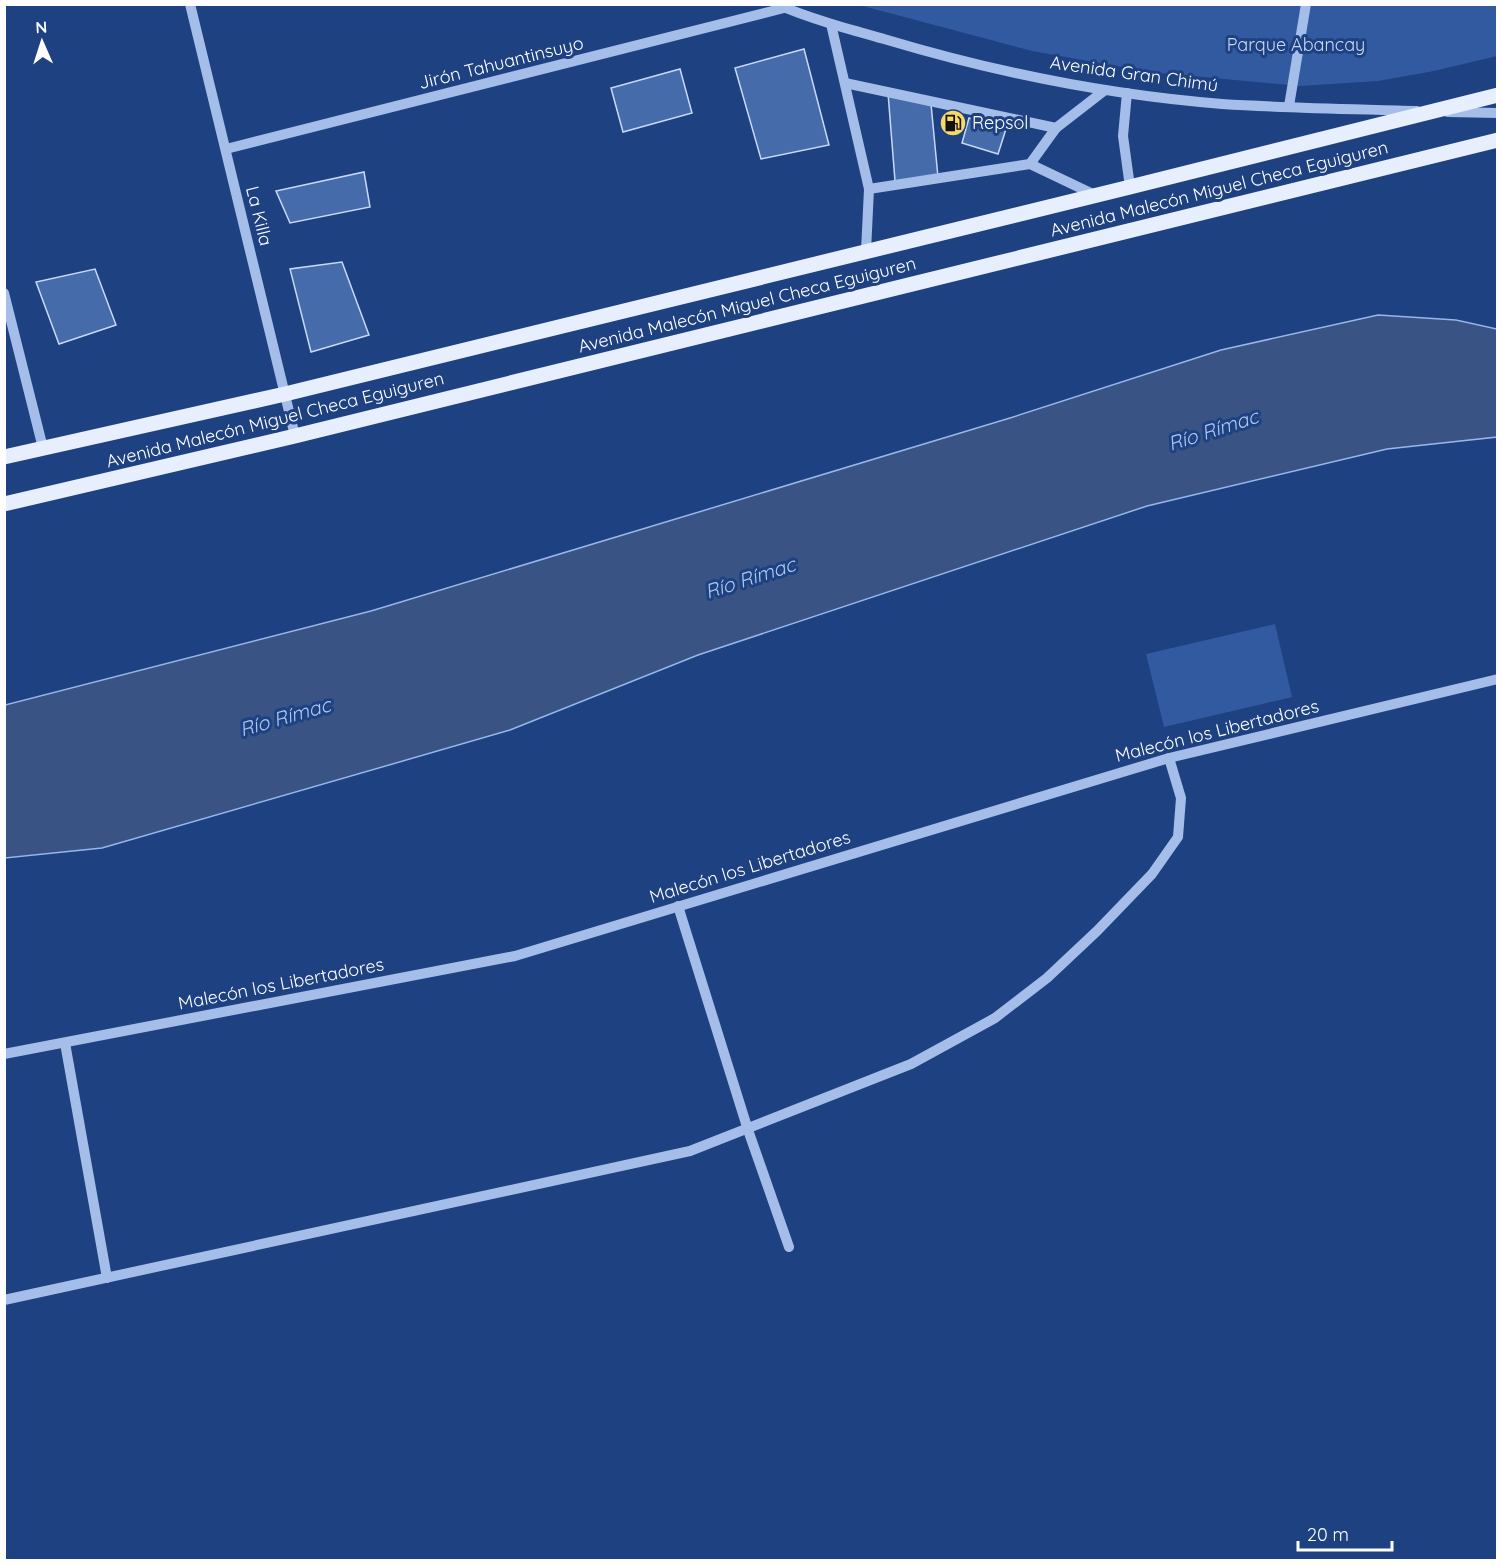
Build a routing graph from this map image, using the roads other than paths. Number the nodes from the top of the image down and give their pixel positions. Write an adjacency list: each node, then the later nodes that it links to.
1 (190, 4): 14 (street, La Killa)
2 (1306, 4): 9 (street)
3 (780, 6): 4 (street, Avenida Gran Chimú); 14 (street, Jirón Tahuantinsuyo)
4 (831, 24): 5 (street); 6 (street, Avenida Gran Chimú)
5 (844, 83): 12 (street); 17 (street)
6 (1105, 90): 7 (street, Avenida Gran Chimú); 12 (street)
7 (1127, 93): 9 (street, Avenida Gran Chimú); 16 (street)
8 (1497, 95): 10 (main road, Avenida Malecón Miguel Checa Eguiguren)
9 (1289, 106): 10 (street, Avenida Gran Chimú)
10 (1434, 112): 11 (street, Avenida Gran Chimú); 16 (main road, Avenida Malecón Miguel Checa Eguiguren)
11 (1497, 113)
12 (1056, 128): 15 (street)
13 (1497, 140): 22 (main road, Avenida Malecón Miguel Checa Eguiguren)
14 (226, 149): 21 (street, La Killa)
15 (1030, 164): 17 (street); 18 (street)
16 (1130, 187): 18 (main road, Avenida Malecón Miguel Checa Eguiguren)
17 (869, 189): 19 (street)
18 (1095, 195): 19 (main road, Avenida Malecón Miguel Checa Eguiguren)
19 (866, 251): 21 (main road, Avenida Malecón Miguel Checa Eguiguren)
20 (4, 293): 23 (street)
21 (285, 394): 22 (street, La Killa); 23 (main road, Avenida Malecón Miguel Checa Eguiguren)
22 (295, 436): 25 (main road, Avenida Malecón Miguel Checa Eguiguren)
23 (43, 448): 24 (main road, Avenida Malecón Miguel Checa Eguiguren)
24 (4, 457)
25 (4, 504)
26 (1497, 679): 27 (street, Malecón los Libertadores)
27 (1169, 758): 28 (street, Malecón los Libertadores); 31 (street)
28 (678, 906): 29 (street, Malecón los Libertadores); 31 (street)
29 (65, 1043): 30 (street, Malecón los Libertadores); 33 (street)
30 (4, 1054)
31 (748, 1130): 32 (street); 33 (street)
32 (789, 1246)
33 (107, 1278): 34 (street)
34 (4, 1300)

